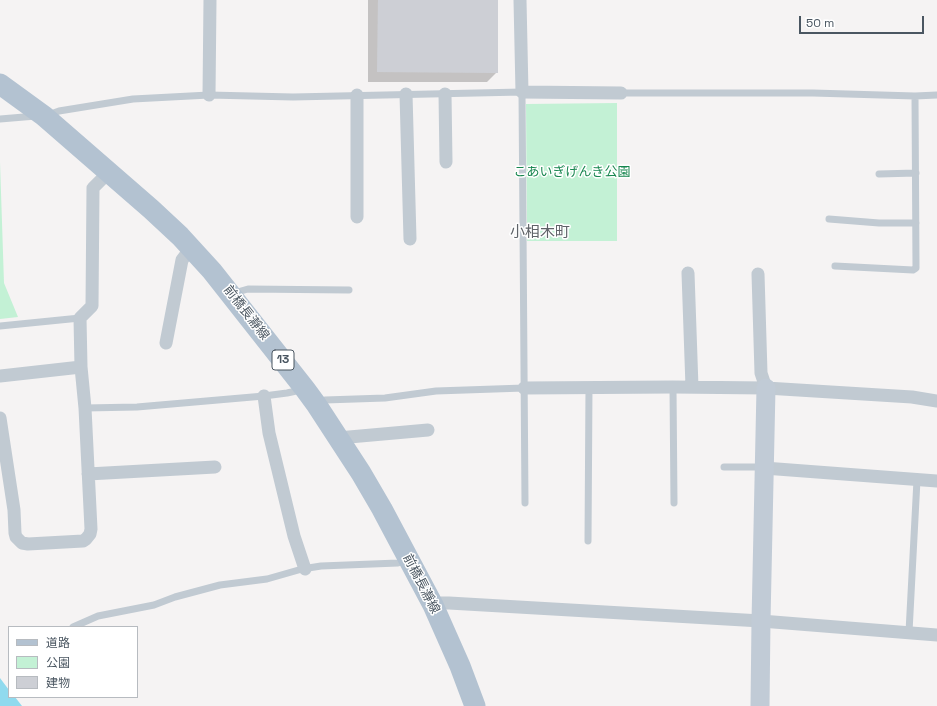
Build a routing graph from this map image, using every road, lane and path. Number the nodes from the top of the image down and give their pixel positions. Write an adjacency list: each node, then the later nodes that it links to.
1 (210, 0): 8 (street)
2 (520, 0): 4 (street)
3 (0, 84): 12 (main road, 前橋長瀞線 / 13)
4 (522, 92): 5 (street); 7 (lane); 36 (lane)
5 (621, 93): 11 (lane)
6 (406, 94): 7 (lane); 9 (lane); 21 (street)
7 (445, 94): 14 (street)
8 (209, 95): 9 (lane); 12 (lane)
9 (357, 95): 18 (street)
10 (937, 95): 11 (lane)
11 (916, 96): 16 (lane)
12 (44, 116): 13 (lane); 15 (main road, 前橋長瀞線 / 13)
13 (0, 119)
14 (446, 162)
15 (109, 172): 22 (main road, 前橋長瀞線 / 13); 28 (street)
16 (916, 173): 17 (lane); 20 (lane)
17 (879, 174)
18 (357, 217)
19 (829, 219): 20 (lane)
20 (916, 223): 23 (lane)
21 (410, 239)
22 (191, 248): 27 (main road, 前橋長瀞線 / 13); 30 (street)
23 (835, 266)
24 (688, 273): 35 (street)
25 (758, 274): 37 (street)
26 (349, 290): 27 (lane)
27 (233, 296): 39 (main road, 前橋長瀞線 / 13)
28 (80, 318): 29 (lane); 31 (street)
29 (0, 326)
30 (166, 343)
31 (81, 368): 32 (street); 41 (street)
32 (0, 376)
33 (589, 387): 34 (street); 36 (street); 53 (lane)
34 (673, 387): 35 (street); 52 (lane)
35 (692, 387): 37 (street)
36 (524, 388): 39 (lane); 51 (lane)
37 (766, 388): 40 (street); 47 (street)
38 (264, 396): 39 (lane); 41 (lane); 55 (street)
39 (311, 396): 44 (main road, 前橋長瀞線 / 13)
40 (937, 400)
41 (85, 408): 48 (street)
42 (0, 418): 48 (street)
43 (428, 430): 44 (street)
44 (338, 438): 54 (main road, 前橋長瀞線 / 13)
45 (215, 467): 48 (street)
46 (724, 467): 47 (lane)
47 (764, 468): 49 (street); 57 (street)
48 (88, 474)
49 (917, 480): 50 (street); 59 (lane)
50 (937, 481)
51 (525, 503)
52 (674, 503)
53 (588, 541)
54 (408, 560): 55 (lane); 56 (main road, 前橋長瀞線 / 13)
55 (305, 569): 58 (lane)
56 (433, 605): 57 (street); 61 (main road, 前橋長瀞線 / 13)
57 (761, 621): 59 (street); 62 (street)
58 (75, 626)
59 (909, 632): 60 (street)
60 (937, 635)
61 (475, 706)
62 (760, 706)

